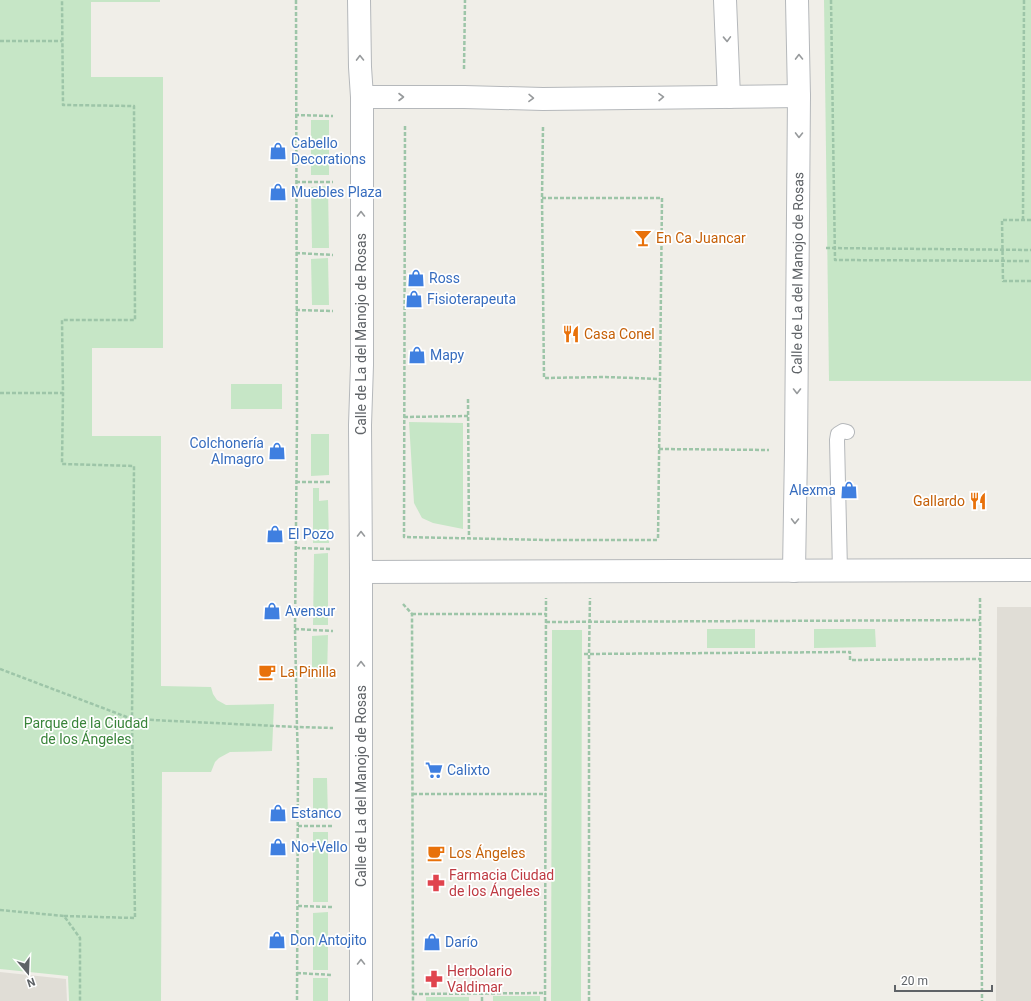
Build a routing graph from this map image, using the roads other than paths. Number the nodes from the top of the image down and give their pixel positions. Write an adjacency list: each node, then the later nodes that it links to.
1 (359, 0): 5 (street, Calle de La del Manojo de Rosas, one-way to 1)
2 (725, 0): 6 (street, one-way to 6)
3 (797, 0): 4 (street, Calle de La del Manojo de Rosas, one-way to 3)
4 (799, 96): 6 (street); 9 (street, Calle de La del Manojo de Rosas, one-way to 9)
5 (362, 97): 6 (street, one-way to 6); 11 (street, Calle de La del Manojo de Rosas, one-way to 5)
6 (729, 97)
7 (847, 432): 10 (lane)
8 (1031, 570): 10 (street)
9 (794, 571): 10 (street); 11 (street)
10 (840, 571)
11 (362, 572): 12 (street, Calle de La del Manojo de Rosas, one-way to 11)
12 (361, 1001)

